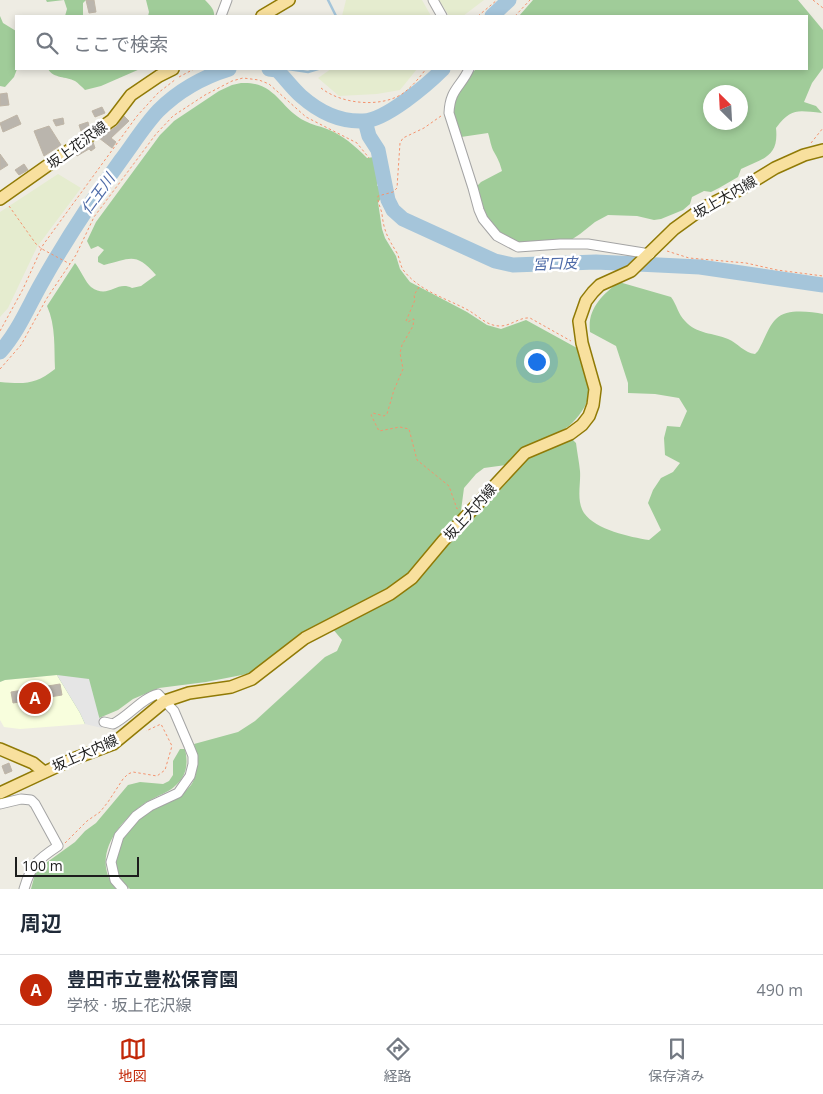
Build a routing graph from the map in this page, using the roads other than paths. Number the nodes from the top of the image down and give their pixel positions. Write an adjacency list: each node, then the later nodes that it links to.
1 (227, 0): 4 (street)
2 (289, 0): 5 (main road)
3 (433, 0): 6 (street)
4 (221, 15)
5 (264, 15)
6 (441, 15)
7 (171, 70): 10 (main road, 坂上花沢線)
8 (468, 70): 11 (street)
9 (822, 148): 11 (main road, 坂上大内線)
10 (2, 198)
11 (651, 253): 12 (main road, 坂上大内線)
12 (165, 701): 13 (street); 15 (main road, 坂上大内線); 19 (street)
13 (104, 722)
14 (0, 749): 15 (main road)
15 (44, 772): 16 (main road, 坂上大内線)
16 (0, 793)
17 (0, 804): 18 (street)
18 (24, 889)
19 (122, 889)

